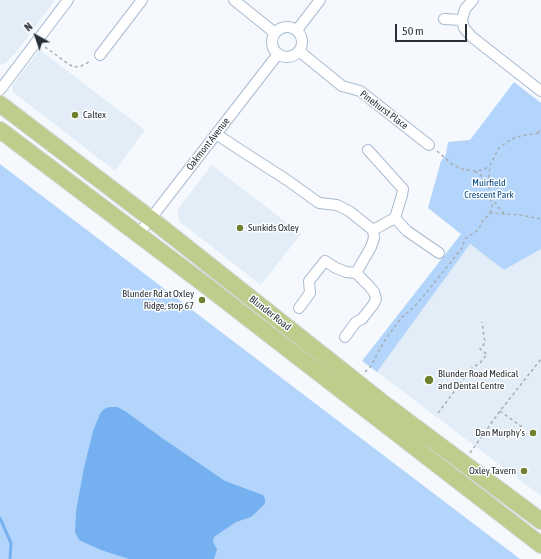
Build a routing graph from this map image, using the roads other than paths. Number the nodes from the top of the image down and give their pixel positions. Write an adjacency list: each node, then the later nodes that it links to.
1 (68, 0): 13 (street)
2 (142, 0): 12 (street)
3 (234, 0): 9 (street)
4 (320, 0): 8 (street)
5 (473, 0): 7 (street)
6 (444, 19): 7 (street)
7 (462, 20): 14 (street)
8 (296, 30): 9 (street); 10 (street)
9 (275, 33): 11 (street)
10 (299, 51): 11 (street); 18 (street, Pinehurst Place)
11 (278, 54): 17 (street, Oakmont Avenue)
12 (100, 55)
13 (0, 90)
14 (541, 91)
15 (0, 104): 21 (main road, Blunder Road)
16 (0, 130): 23 (main road, Blunder Road)
17 (216, 134): 21 (street, Oakmont Avenue); 22 (street)
18 (429, 145)
19 (368, 150): 20 (street)
20 (395, 218): 22 (street); 24 (street)
21 (151, 219): 23 (street, Oakmont Avenue); 28 (main road, Blunder Road)
22 (373, 230): 25 (street)
23 (138, 235): 29 (main road, Blunder Road)
24 (439, 253)
25 (356, 273): 26 (street); 27 (street)
26 (299, 308)
27 (345, 337)
28 (541, 521)
29 (541, 545)

